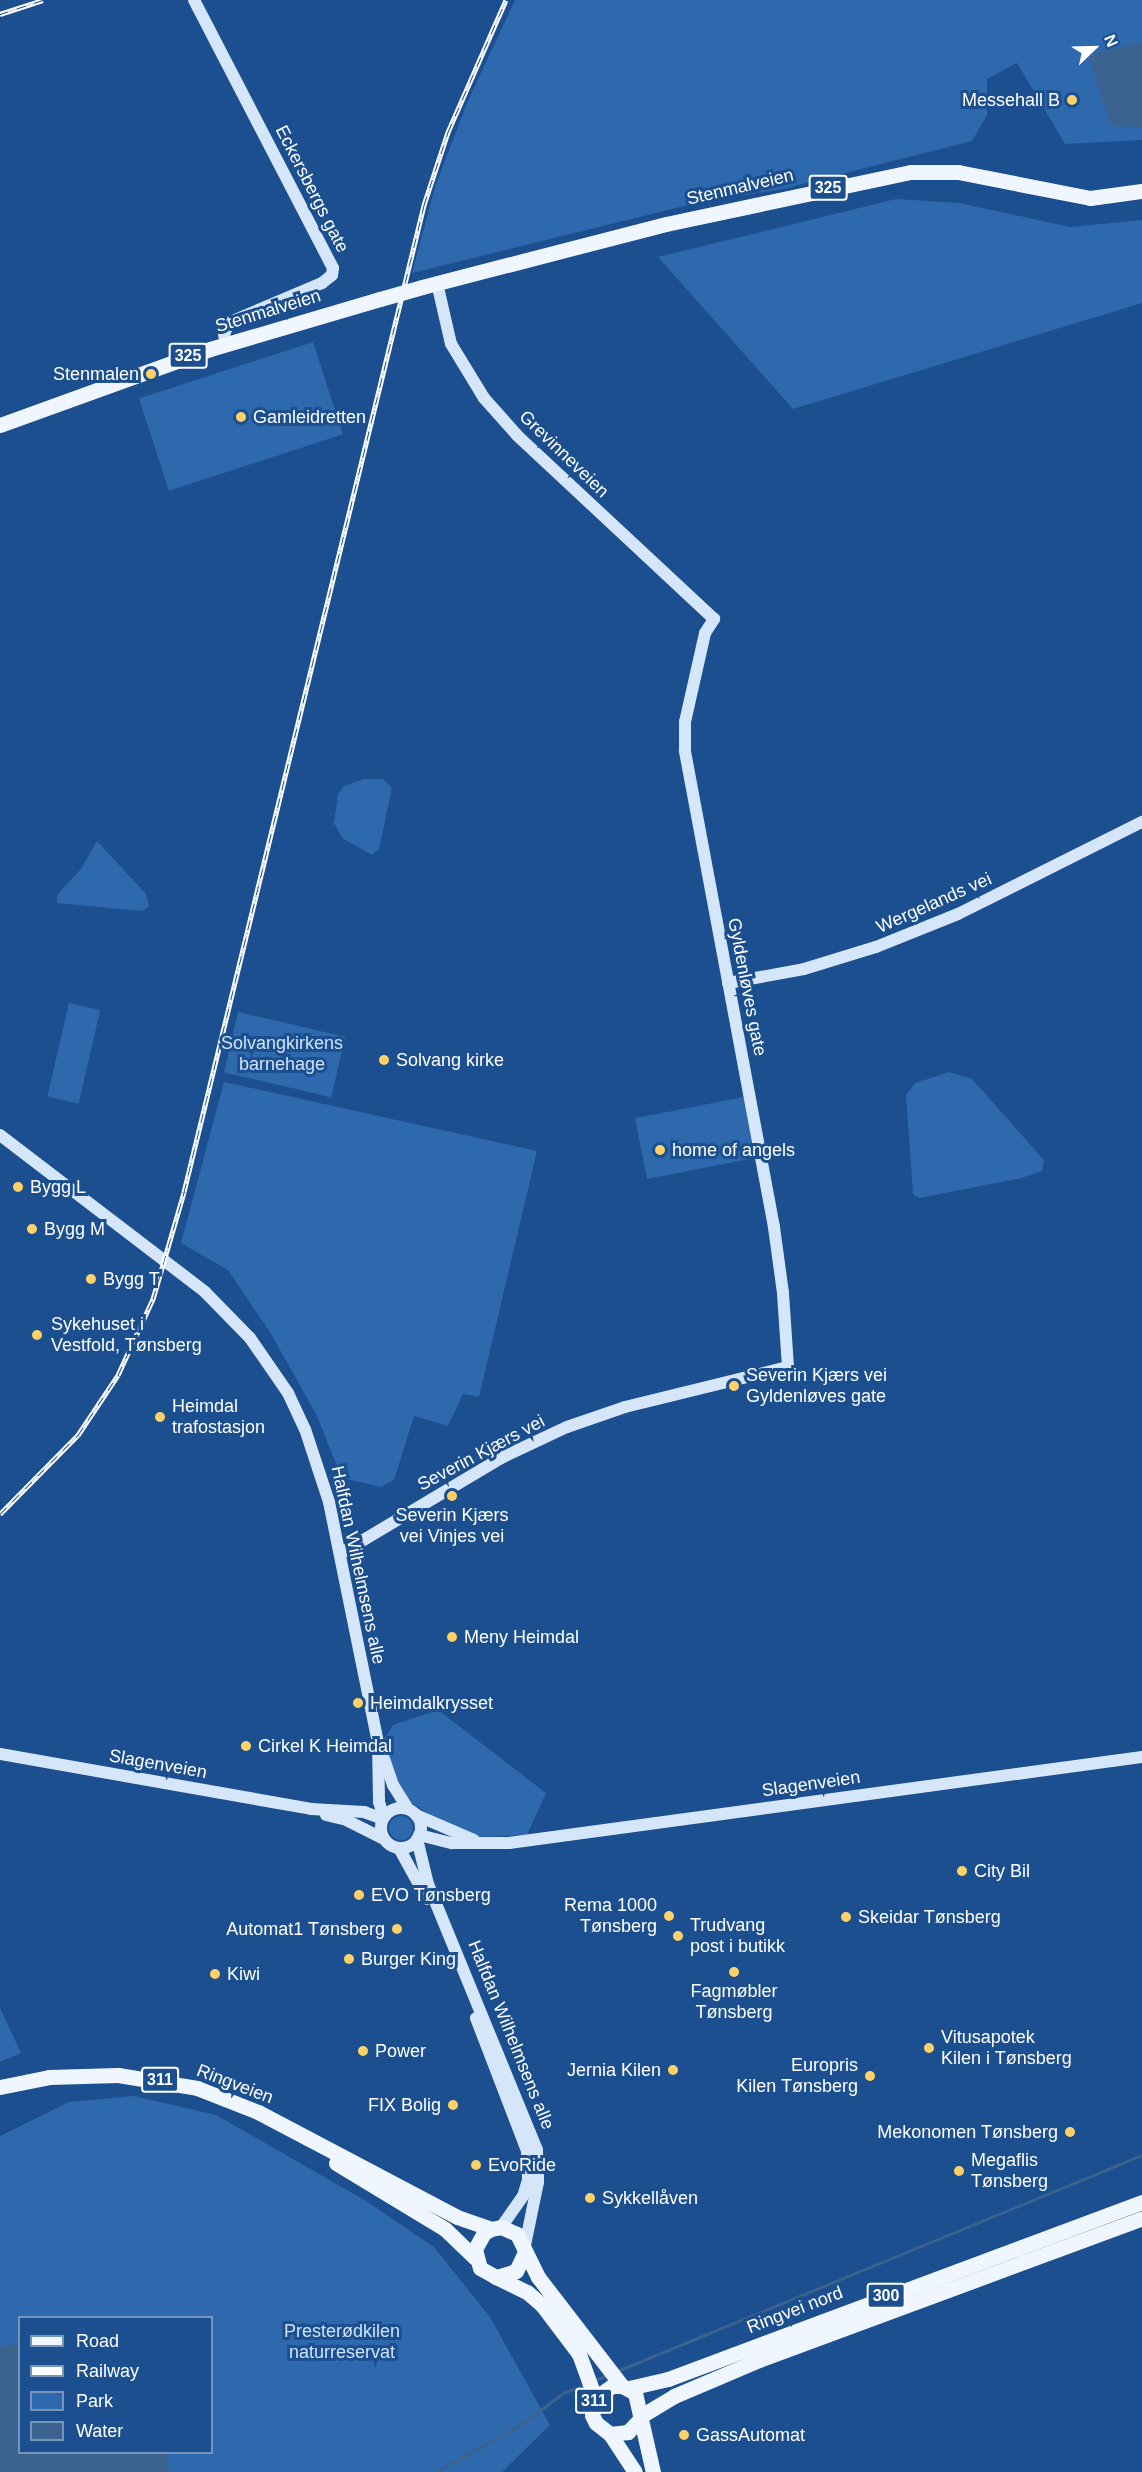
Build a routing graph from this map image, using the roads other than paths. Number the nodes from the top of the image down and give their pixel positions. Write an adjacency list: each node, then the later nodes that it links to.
1 (194, 0): 4 (main road, Eckersbergs gate)
2 (1142, 191): 3 (main road, Stenmalveien / 325)
3 (430, 285): 4 (main road, Stenmalveien / 325, bridge); 6 (main road, Grevinneveien)
4 (226, 344): 5 (main road, Stenmalveien / 325)
5 (0, 425)
6 (714, 619): 8 (main road, Gyldenløves gate)
7 (1142, 822): 8 (main road, Wergelands vei)
8 (728, 983): 10 (main road, Gyldenløves gate)
9 (0, 1135): 11 (main road, Halfdan Wilhelmsens alle)
10 (788, 1367): 11 (main road, Severin Kjærs vei)
11 (340, 1554): 12 (main road, Halfdan Wilhelmsens alle)
12 (378, 1743): 16 (main road, Halfdan Wilhelmsens alle); 17 (main road, Halfdan Wilhelmsens alle)
13 (0, 1754): 15 (main road, Slagenveien)
14 (1142, 1757): 20 (main road, Slagenveien)
15 (311, 1809): 17 (main road, Slagenveien); 19 (main road, Slagenveien)
16 (412, 1812): 17 (main road); 18 (main road); 20 (main road, Slagenveien)
17 (383, 1818): 19 (main road)
18 (418, 1837): 20 (main road, Slagenveien); 21 (main road); 27 (main road, Halfdan Wilhelmsens alle)
19 (384, 1839): 21 (main road)
20 (484, 1843)
21 (399, 1848): 26 (main road, Halfdan Wilhelmsens alle)
22 (0, 2087): 23 (main road, Ringveien / 311)
23 (309, 2140): 26 (main road, Ringveien / 311); 28 (main road, Ringveien / 311)
24 (1142, 2202): 30 (main road, Ringvei nord / 300)
25 (1142, 2218): 32 (main road, Ringvei nord / 300)
26 (496, 2228): 27 (main road, Ringveien / 311); 28 (main road)
27 (524, 2251): 29 (main road); 30 (main road, Ringveien)
28 (475, 2258): 29 (main road, Ringveien / 311)
29 (496, 2277): 31 (main road, 311)
30 (618, 2380): 31 (main road, 311); 32 (main road, 311)
31 (592, 2387): 33 (main road, 311)
32 (640, 2417): 33 (main road, 311); 35 (main road, 311)
33 (610, 2434): 34 (main road, 311)
34 (635, 2472)
35 (652, 2472)

